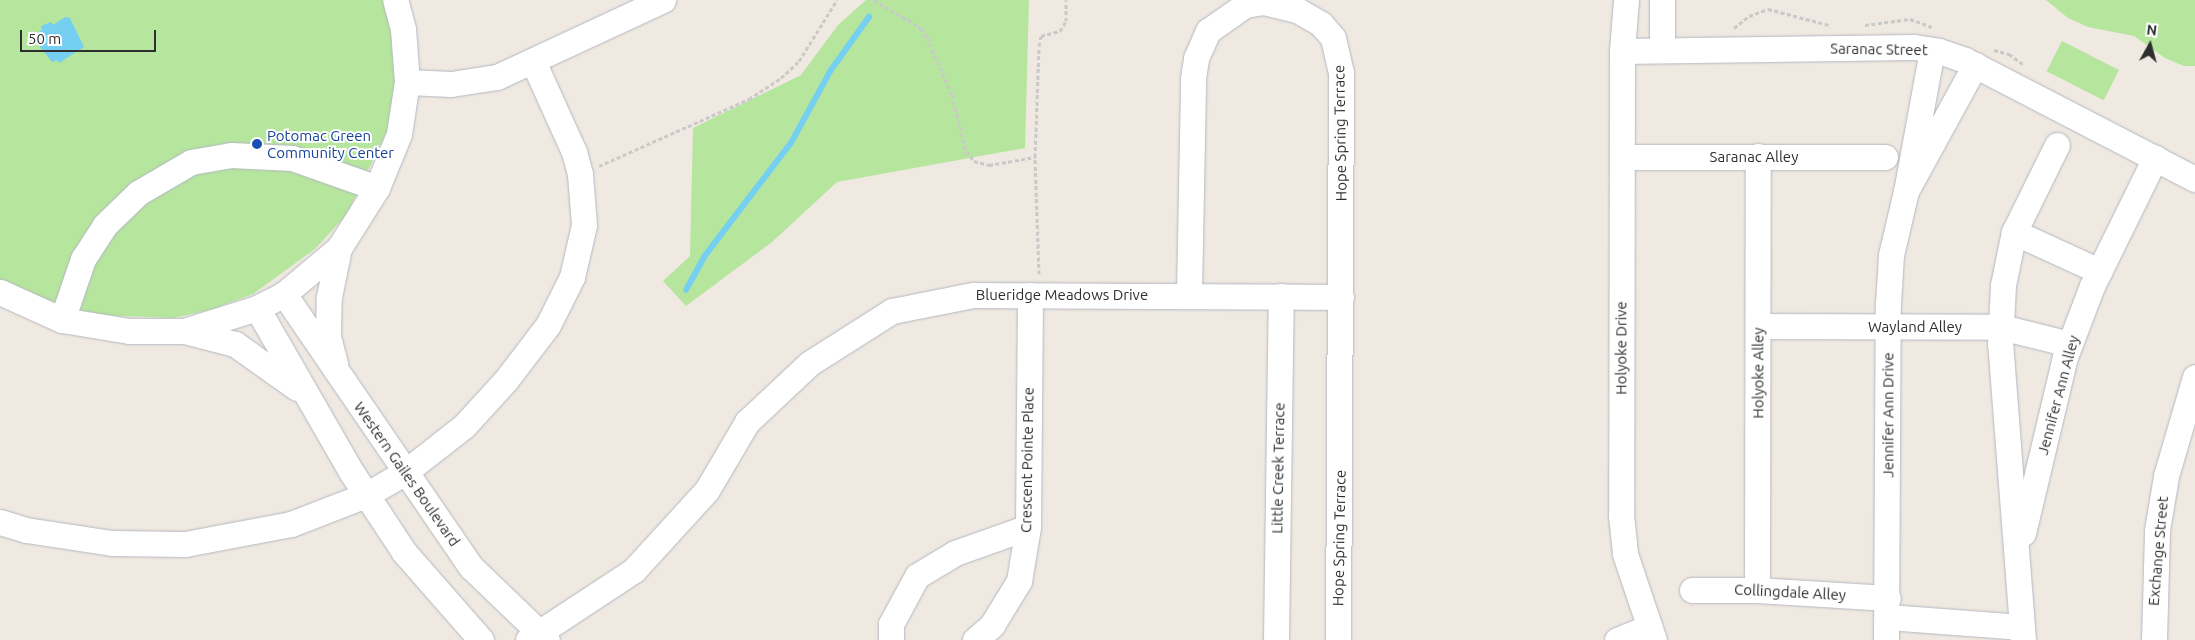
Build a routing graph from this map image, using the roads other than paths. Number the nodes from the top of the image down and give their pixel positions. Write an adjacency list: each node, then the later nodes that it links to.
1 (395, 0): 10 (street)
2 (1626, 0): 7 (street, Holyoke Drive)
3 (1662, 0): 5 (street)
4 (656, 2): 8 (street)
5 (1662, 50): 6 (street, Saranac Street); 7 (street, Saranac Street)
6 (1932, 50): 9 (street, Saranac Street); 18 (street, Jennifer Ann Drive)
7 (1622, 51): 13 (street, Holyoke Drive)
8 (533, 61): 10 (street); 37 (street)
9 (1975, 65): 15 (street, Saranac Street); 18 (street, Jennifer Ann Drive)
10 (407, 82): 17 (street)
11 (2057, 145): 19 (street, Jennifer Ann Alley)
12 (1758, 156): 13 (street, Saranac Alley); 14 (street, Saranac Alley); 29 (street, Holyoke Alley)
13 (1622, 157): 45 (street, Holyoke Drive)
14 (1885, 157)
15 (2155, 158): 16 (street, Saranac Street); 21 (street, Jennifer Ann Alley)
16 (2195, 179)
17 (377, 188): 20 (street); 28 (street)
18 (1906, 191): 31 (street, Jennifer Ann Drive)
19 (2014, 232): 21 (street); 30 (street, Jennifer Ann Alley)
20 (339, 248): 27 (street); 34 (street)
21 (2099, 271): 33 (street, Jennifer Ann Alley)
22 (1190, 294): 23 (street, Blueridge Meadows Drive); 24 (street, Blueridge Meadows Drive); 25 (street, Hope Spring Terrace)
23 (1035, 295): 40 (street, Crescent Pointe Place); 47 (street, Blueridge Meadows Drive)
24 (1281, 296): 25 (street, Blueridge Meadows Drive); 51 (street, Little Creek Terrace)
25 (1341, 296): 52 (street, Hope Spring Terrace)
26 (2, 300): 28 (street)
27 (272, 300): 32 (street); 34 (street, Western Gailes Boulevard); 36 (street)
28 (62, 320): 32 (street)
29 (1758, 326): 31 (street, Wayland Alley); 43 (street, Holyoke Alley)
30 (2001, 327): 31 (street, Wayland Alley); 33 (street, Wayland Alley); 41 (street, Jennifer Ann Alley)
31 (1888, 328): 44 (street, Jennifer Ann Drive)
32 (184, 331): 36 (street)
33 (2069, 344): 41 (street, Jennifer Ann Alley)
34 (338, 375): 37 (street, Western Gailes Boulevard)
35 (2195, 377): 54 (street, Exchange Street)
36 (305, 394): 38 (street)
37 (404, 472): 38 (street); 47 (street, Western Gailes Boulevard)
38 (366, 495): 39 (street); 48 (street)
39 (0, 522)
40 (1028, 527): 49 (street); 50 (street, Crescent Pointe Place)
41 (2017, 556): 46 (street, Jennifer Ann Alley)
42 (1692, 590): 43 (street, Collingdale Alley)
43 (1757, 590): 44 (street, Collingdale Alley)
44 (1888, 618): 46 (street, Collingdale Alley)
45 (1651, 633): 53 (street)
46 (2023, 634)
47 (538, 637)
48 (481, 640)
49 (891, 640)
50 (975, 640)
51 (1276, 640)
52 (1338, 640)
53 (1617, 640)
54 (2154, 640)

